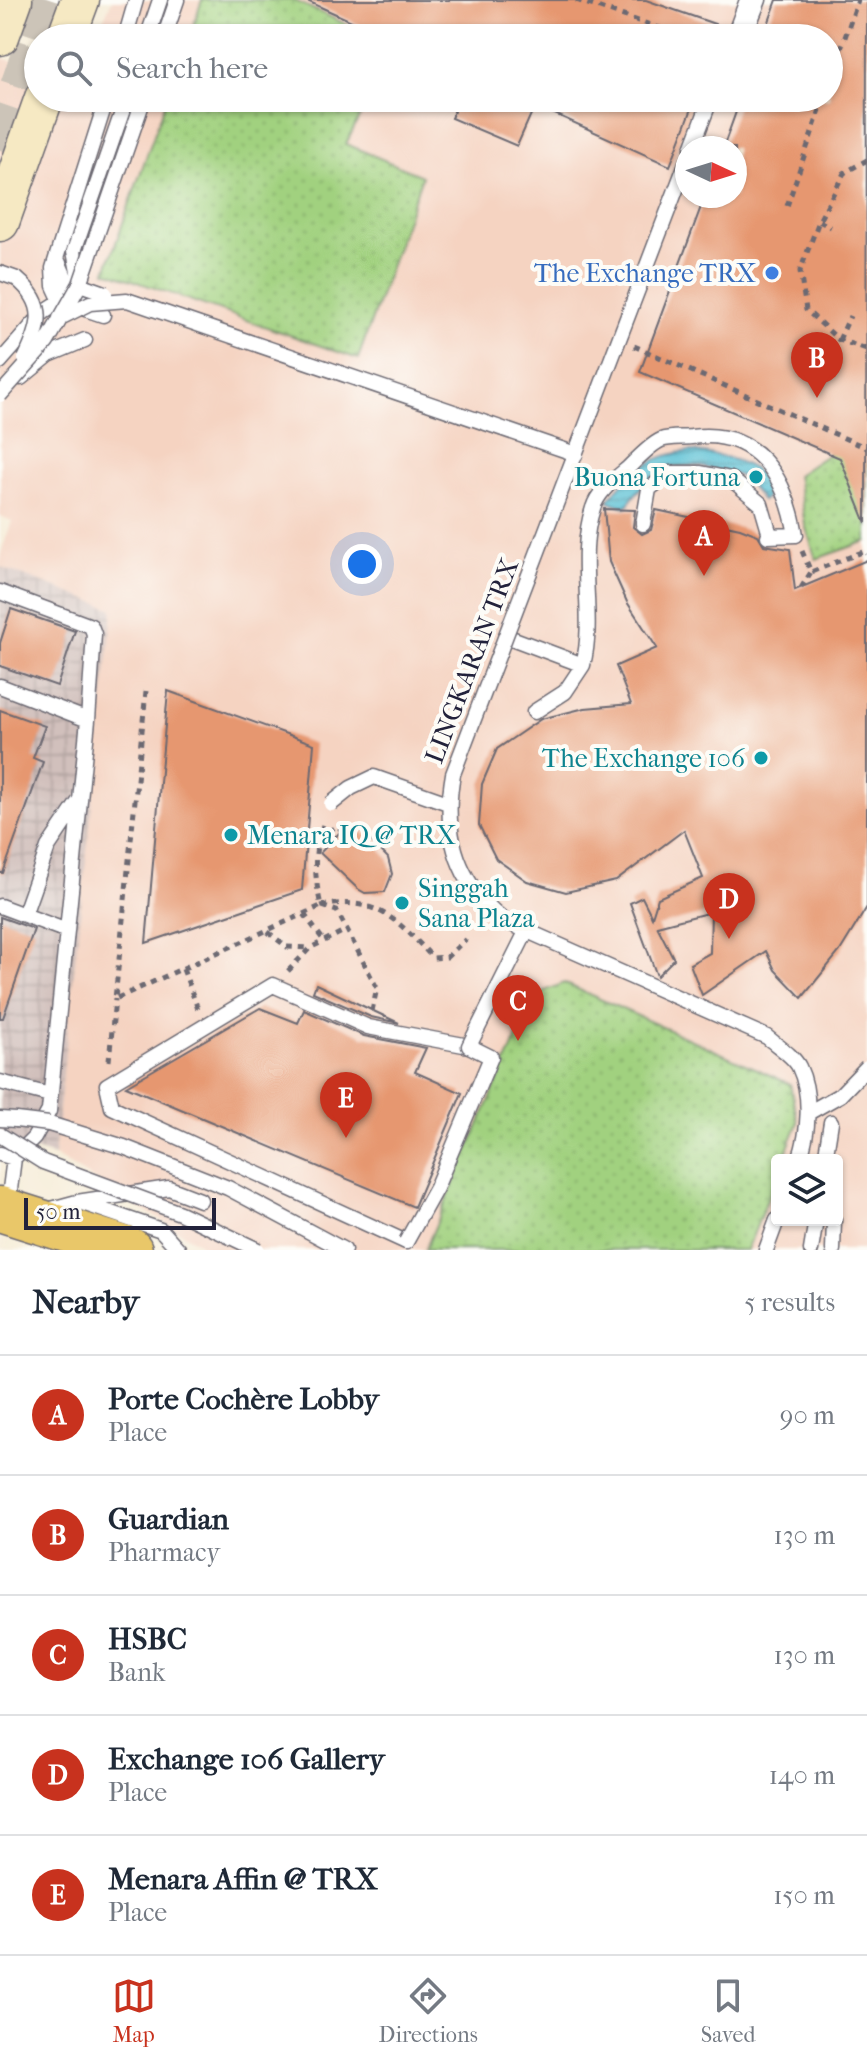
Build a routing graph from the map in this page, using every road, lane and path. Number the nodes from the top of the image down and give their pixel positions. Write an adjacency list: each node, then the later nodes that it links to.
1 (13, 0): 17 (main road)
2 (80, 0): 11 (main road)
3 (136, 0): 12 (lane)
4 (160, 0): 13 (lane)
5 (177, 0): 14 (lane)
6 (576, 0): 15 (path)
7 (747, 0): 16 (lane)
8 (759, 0): 10 (lane)
9 (858, 0): 18 (path)
10 (751, 20)
11 (71, 24)
12 (129, 24)
13 (152, 24)
14 (169, 24)
15 (647, 24)
16 (738, 24)
17 (0, 36)
18 (843, 43)
19 (39, 112): 30 (main road)
20 (102, 112): 32 (lane)
21 (122, 112): 32 (lane)
22 (139, 112): 34 (lane, bridge)
23 (706, 112): 25 (lane)
24 (819, 112): 28 (path)
25 (697, 136)
26 (867, 160): 29 (path)
27 (675, 193): 47 (lane, LINGKARAN TRX, bridge)
28 (787, 206)
29 (819, 221): 31 (path); 41 (path)
30 (0, 222)
31 (831, 227)
32 (59, 245): 36 (lane)
33 (0, 273): 45 (lane, bridge)
34 (80, 284): 35 (lane, bridge); 39 (lane, bridge)
35 (127, 300): 39 (lane, bridge); 47 (lane, bridge)
36 (61, 301): 37 (lane); 44 (lane)
37 (103, 315)
38 (850, 316): 41 (path)
39 (60, 318): 45 (lane, bridge)
40 (85, 340): 45 (lane)
41 (839, 340): 42 (path)
42 (867, 349)
43 (648, 351): 46 (path)
44 (0, 362)
45 (0, 396)
46 (867, 448)
47 (576, 454): 54 (lane, LINGKARAN TRX, bridge)
48 (643, 524): 49 (lane)
49 (796, 535): 51 (path); 55 (lane)
50 (866, 552): 51 (path)
51 (811, 572): 52 (path)
52 (801, 588)
53 (0, 592): 59 (lane)
54 (506, 636): 55 (lane); 61 (lane, LINGKARAN TRX, bridge)
55 (583, 665): 58 (lane)
56 (0, 686): 59 (lane)
57 (146, 691): 80 (path)
58 (534, 712)
59 (88, 720): 60 (lane)
60 (80, 798): 70 (lane); 72 (lane)
61 (448, 803): 62 (lane, bridge); 74 (lane, LINGKARAN TRX, bridge)
62 (331, 804): 63 (path)
63 (321, 829): 64 (path); 68 (path)
64 (329, 831): 65 (path); 66 (path)
65 (337, 839)
66 (355, 841)
67 (0, 906): 70 (lane)
68 (321, 906): 69 (path); 71 (path); 75 (path)
69 (304, 914): 73 (path); 76 (path)
70 (24, 915): 72 (lane)
71 (346, 930): 76 (path); 82 (path)
72 (67, 931): 87 (lane)
73 (267, 931): 77 (path); 78 (path)
74 (526, 932): 83 (lane, bridge); 88 (lane, LINGKARAN TRX, bridge)
75 (466, 939)
76 (324, 941): 77 (path)
77 (310, 948): 79 (path)
78 (183, 969): 80 (path); 81 (path)
79 (273, 985): 82 (lane); 86 (lane)
80 (115, 999): 86 (path)
81 (197, 1006)
82 (368, 1027): 83 (lane)
83 (469, 1046): 86 (lane, bridge)
84 (867, 1067): 88 (lane, bridge)
85 (0, 1082): 87 (lane)
86 (107, 1085)
87 (50, 1095): 94 (lane)
88 (808, 1113): 91 (lane, LINGKARAN TRX, bridge)
89 (0, 1119): 104 (lane, bridge)
90 (0, 1135): 103 (lane, bridge)
91 (801, 1154)
92 (826, 1154): 93 (lane)
93 (834, 1154)
94 (7, 1156): 97 (lane)
95 (200, 1200): 96 (lane)
96 (77, 1202): 97 (lane); 102 (lane)
97 (11, 1212): 101 (main road)
98 (775, 1226): 105 (lane)
99 (815, 1226): 106 (lane)
100 (834, 1226): 107 (lane)
101 (130, 1250)
102 (179, 1250)
103 (258, 1250)
104 (344, 1250)
105 (766, 1250)
106 (811, 1250)
107 (833, 1250)

